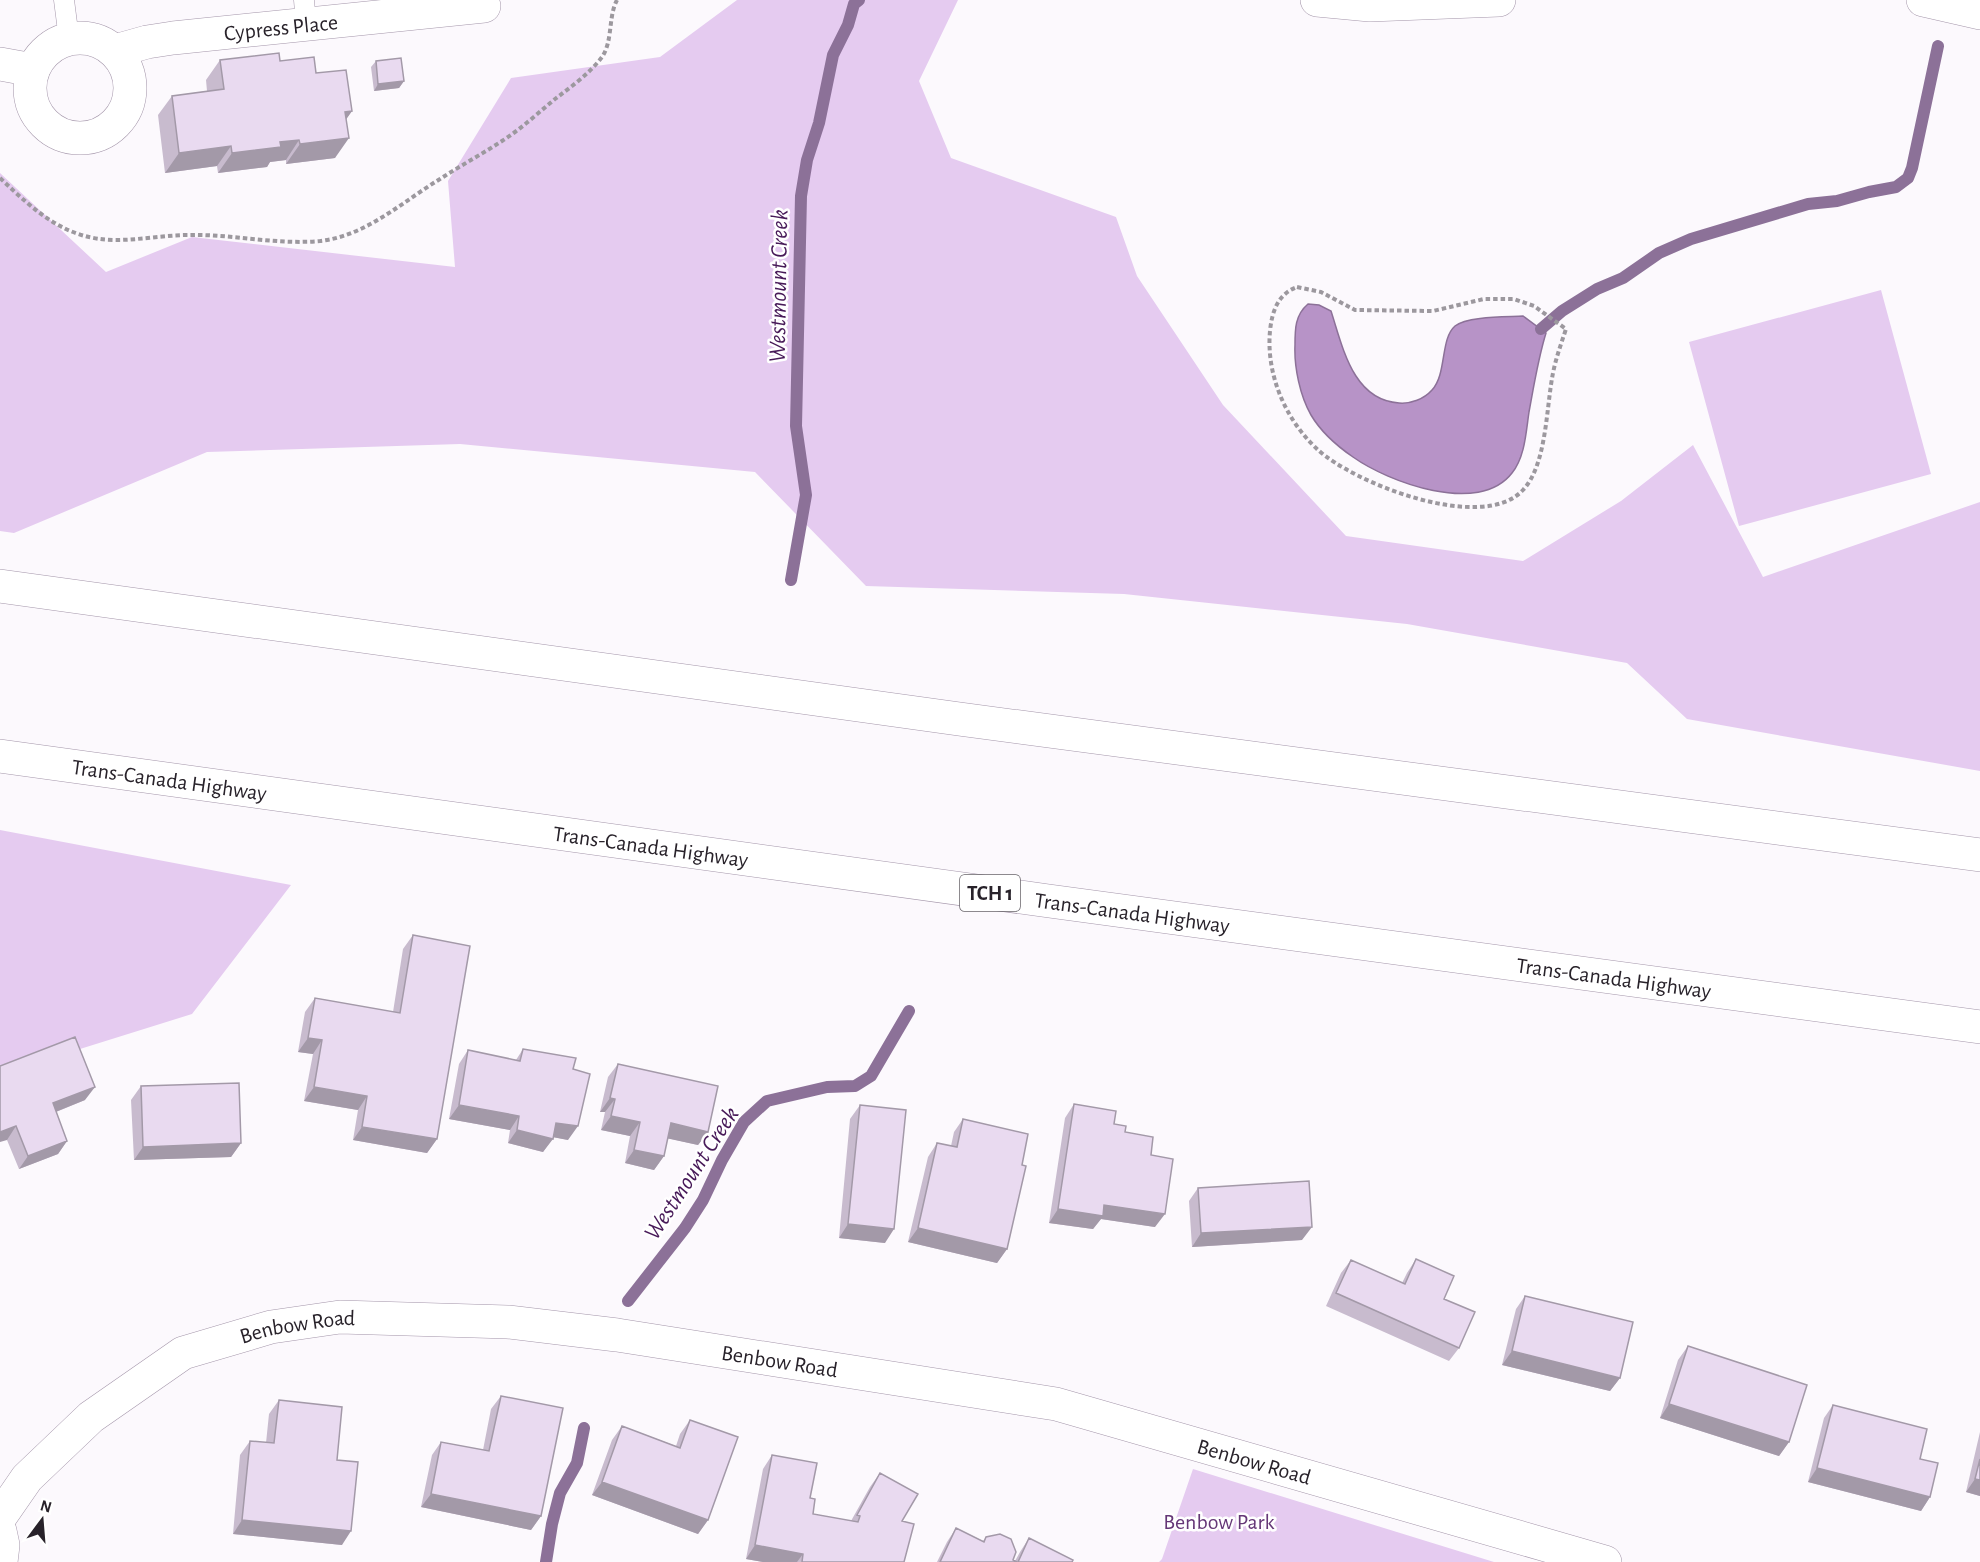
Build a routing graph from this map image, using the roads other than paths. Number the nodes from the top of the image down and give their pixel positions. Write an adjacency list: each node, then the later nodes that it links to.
1 (64, 0): 9 (lane)
2 (1317, 0): 3 (main road)
3 (1499, 0)
4 (1923, 0): 8 (main road)
5 (452, 4): 6 (main road, Cypress Place); 7 (main road, Cypress Place)
6 (484, 6)
7 (305, 12): 10 (main road, Cypress Place)
8 (1980, 13)
9 (69, 39): 10 (main road); 12 (main road)
10 (115, 51): 12 (main road)
11 (0, 64): 12 (main road)
12 (33, 70)
13 (0, 578): 15 (main road)
14 (0, 586): 15 (main road)
15 (80, 597): 17 (main road)
16 (0, 756): 18 (main road, Trans-Canada Highway / TCH 1)
17 (1980, 855)
18 (1980, 1027)
19 (0, 1518): 22 (main road, Benbow Road)
20 (0, 1531): 21 (main road)
21 (1, 1562)
22 (1605, 1562)

